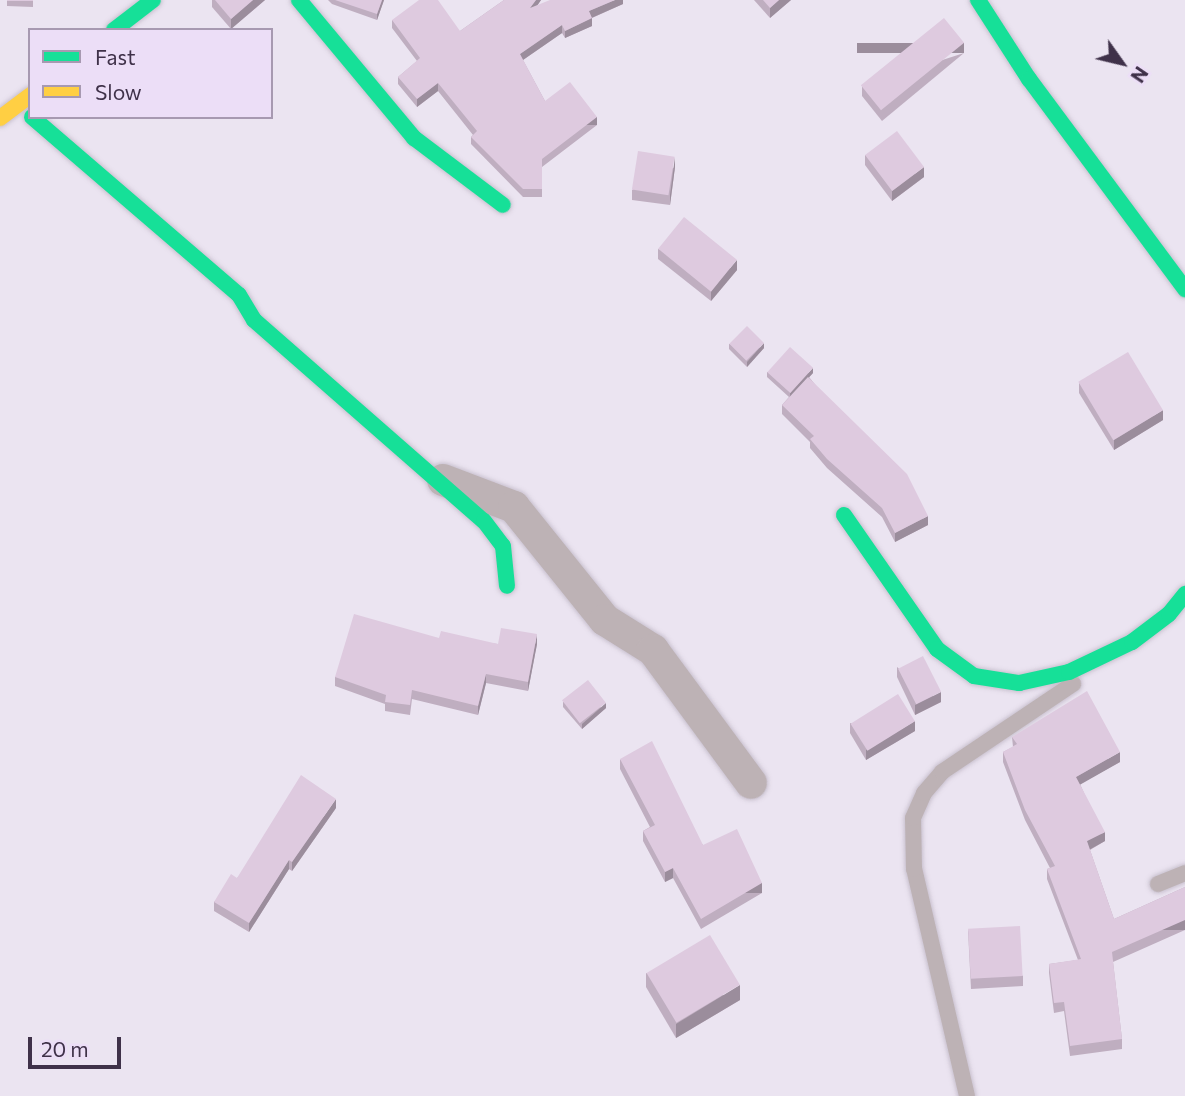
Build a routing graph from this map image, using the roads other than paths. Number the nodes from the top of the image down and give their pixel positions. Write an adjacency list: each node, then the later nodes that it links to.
1 (153, 0): 4 (main road)
2 (299, 0): 6 (main road)
3 (978, 0): 7 (main road)
4 (117, 28)
5 (33, 119): 8 (main road)
6 (503, 205)
7 (1185, 289)
8 (432, 476): 10 (main road); 13 (street)
9 (844, 515): 12 (main road)
10 (507, 586)
11 (1185, 594): 12 (main road)
12 (1132, 642): 16 (lane)
13 (751, 783)
14 (1185, 873): 15 (lane)
15 (1158, 884)
16 (967, 1096)

